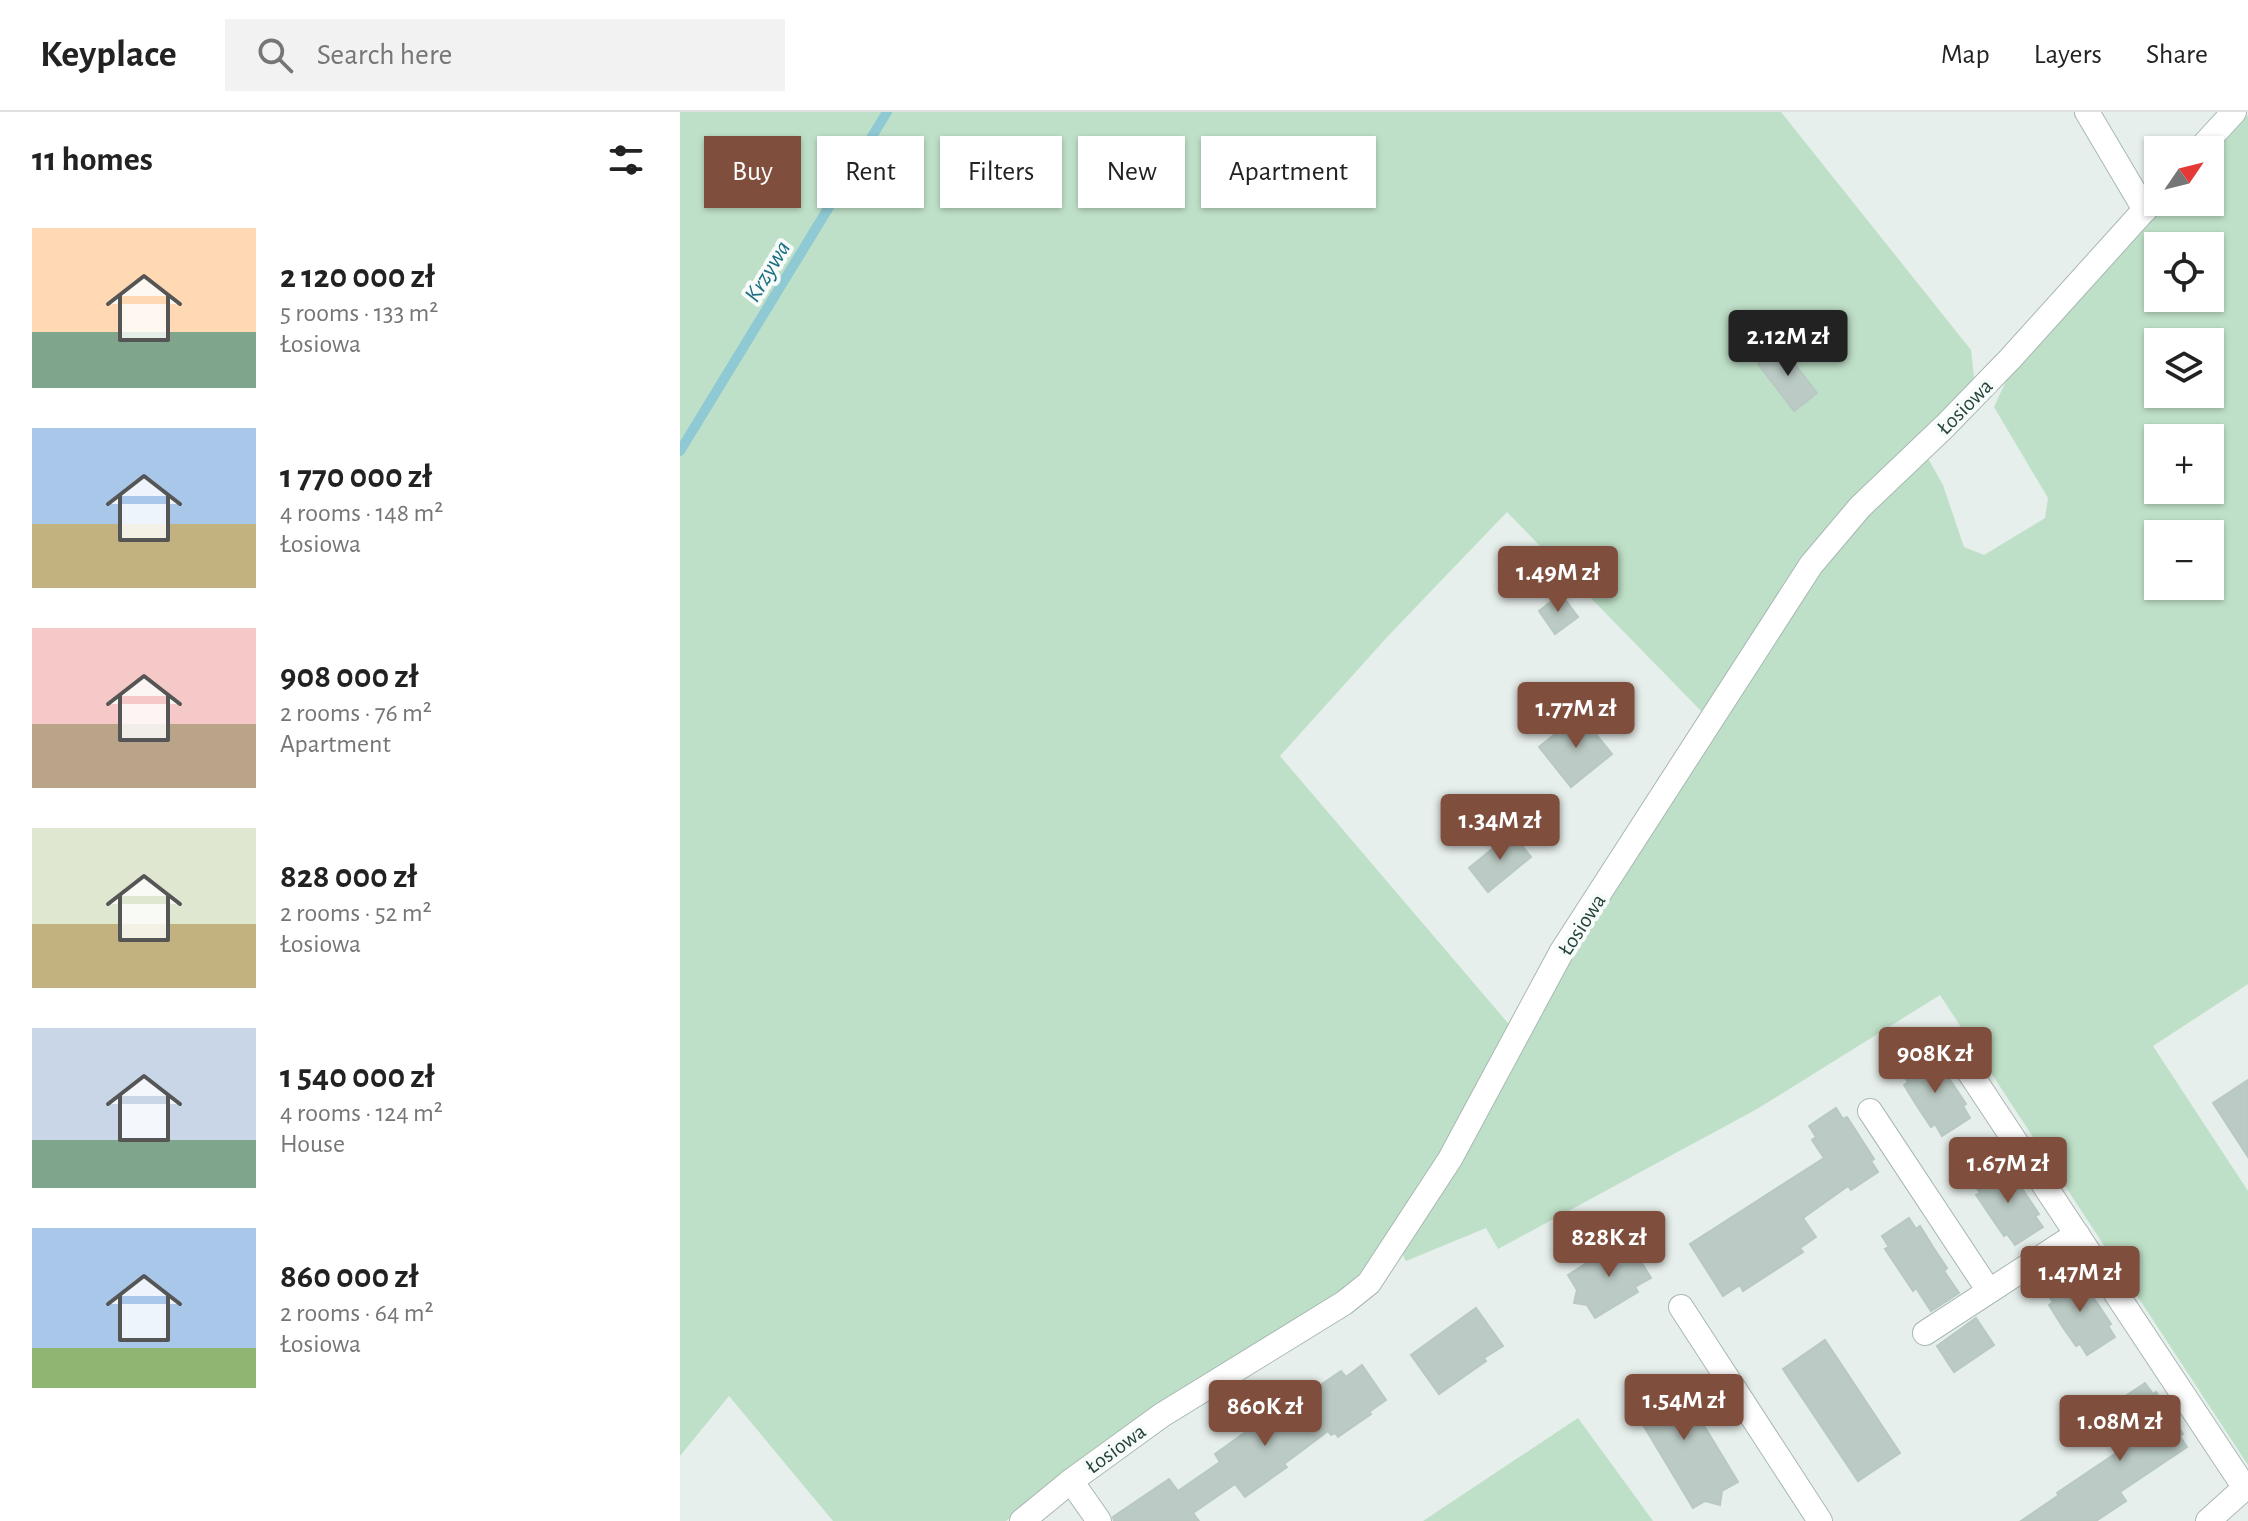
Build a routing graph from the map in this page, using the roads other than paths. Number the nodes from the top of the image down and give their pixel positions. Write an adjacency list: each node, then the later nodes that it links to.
1 (2087, 112): 4 (street)
2 (2234, 112): 3 (street)
3 (2212, 136)
4 (2144, 193)
5 (2144, 211): 12 (street, Łosiowa)
6 (1948, 1040): 8 (street)
7 (1870, 1111): 9 (street)
8 (2077, 1234): 9 (street); 13 (street)
9 (1989, 1291): 11 (street)
10 (1681, 1307): 16 (street)
11 (1925, 1333)
12 (1071, 1481): 14 (street, Łosiowa); 15 (street)
13 (2247, 1486): 17 (street)
14 (1022, 1521)
15 (1099, 1521)
16 (1820, 1521)
17 (2208, 1521)

